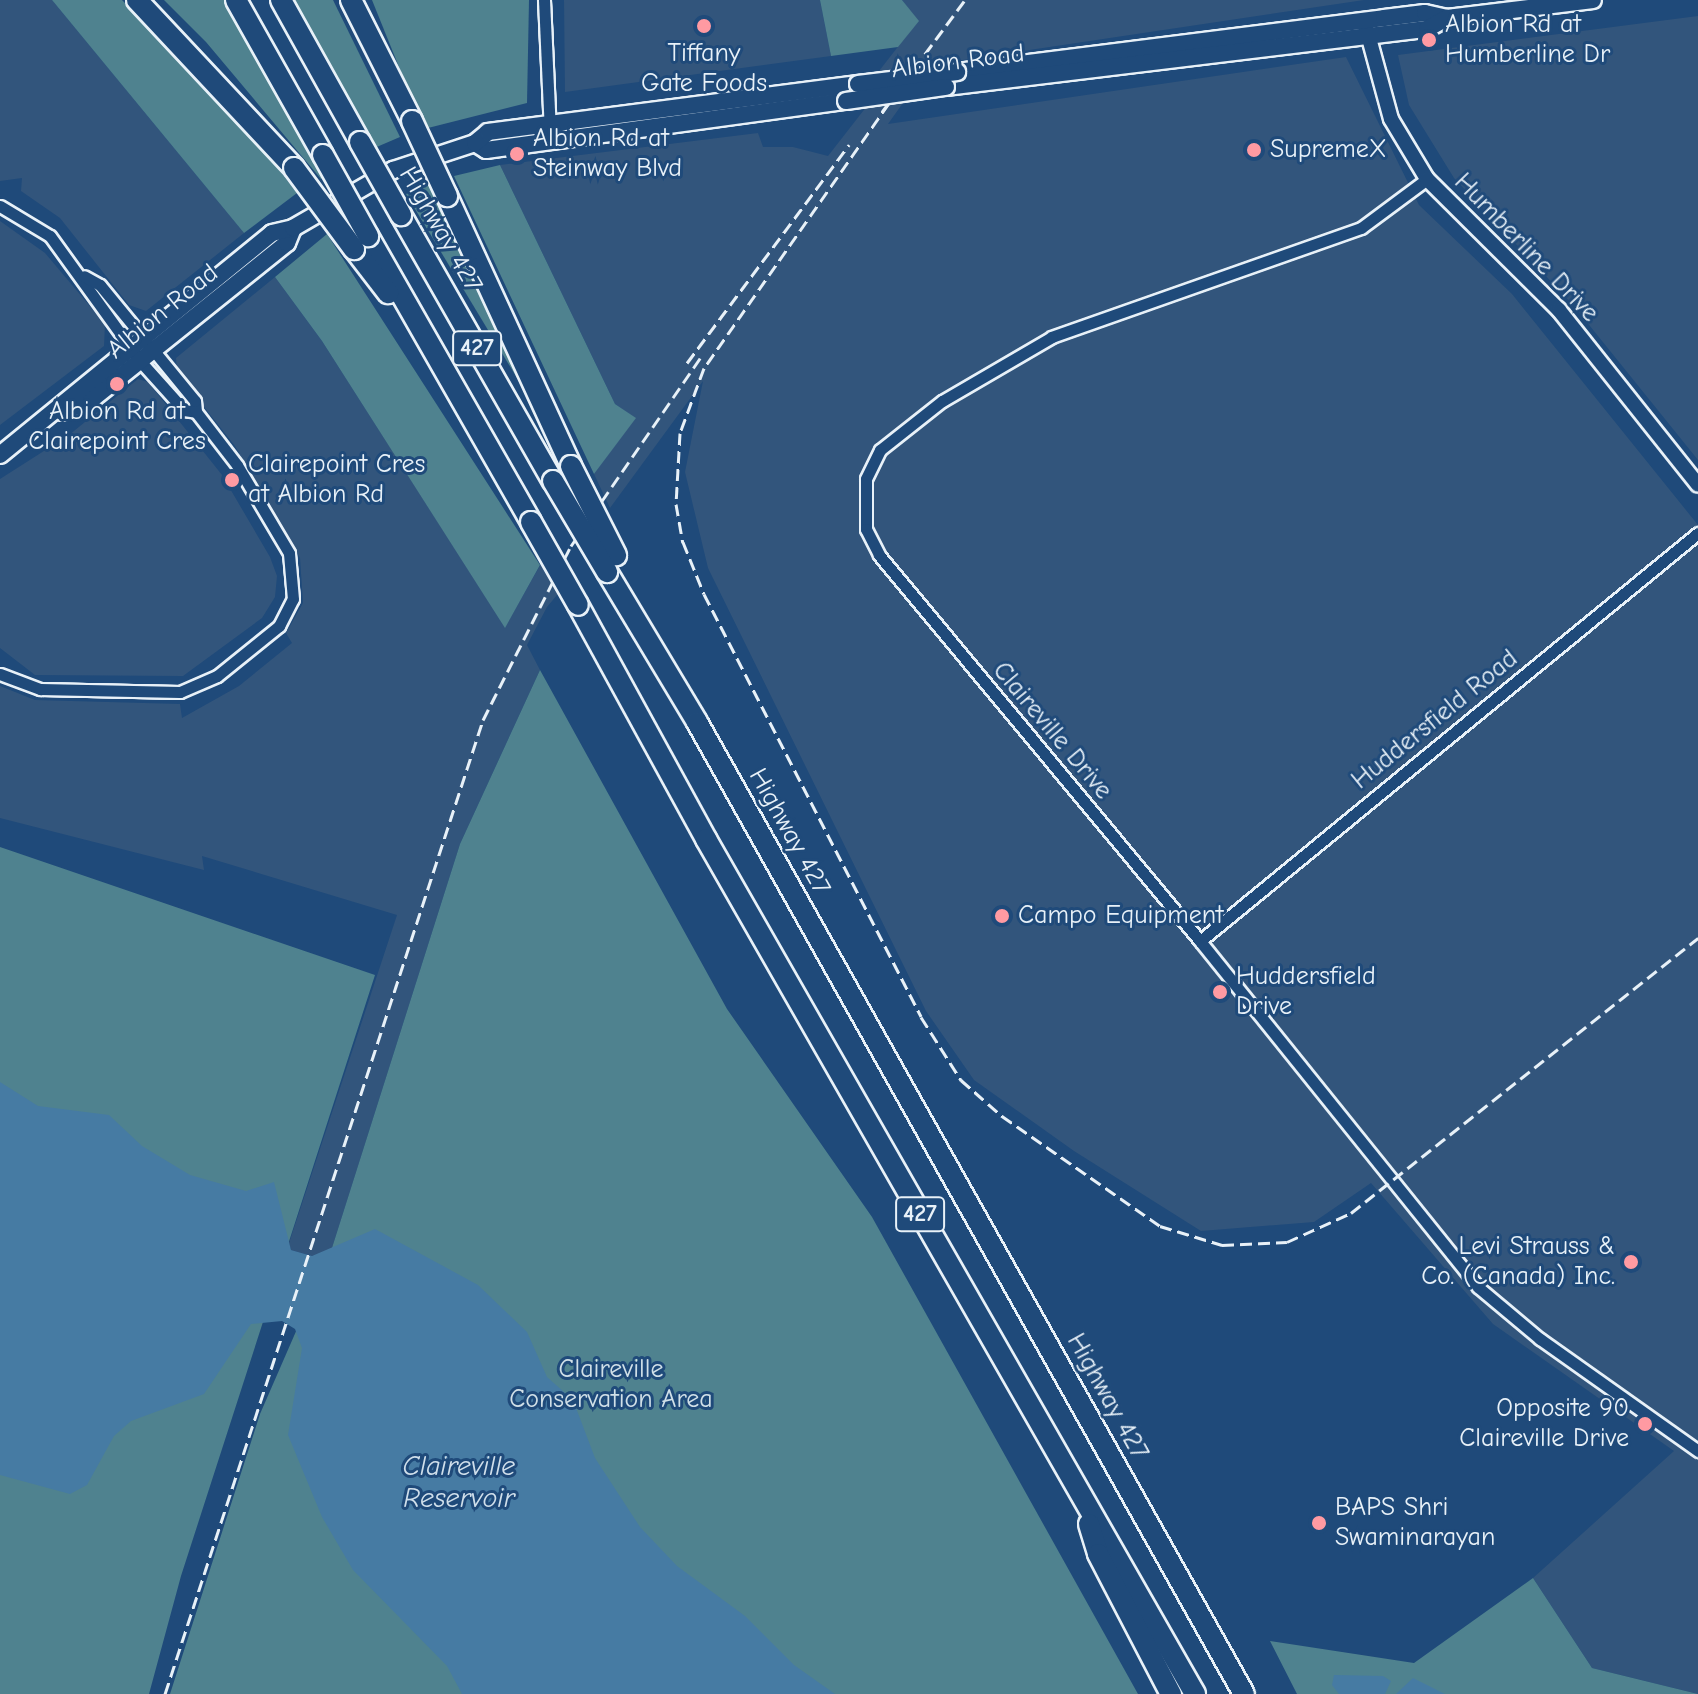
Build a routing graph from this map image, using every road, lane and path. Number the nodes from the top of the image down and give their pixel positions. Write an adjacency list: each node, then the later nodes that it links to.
1 (137, 0): 13 (highway, bridge)
2 (236, 0): 13 (highway, bridge)
3 (281, 0): 18 (highway, Highway 427 / 427, bridge)
4 (351, 0): 9 (highway)
5 (364, 0): 9 (highway)
6 (544, 0): 10 (street)
7 (1593, 0): 8 (main road, Albion Road)
8 (1367, 28): 10 (main road, Albion Road, bridge); 10 (main road, Albion Road, bridge); 11 (street, Humberline Drive)
9 (412, 121): 18 (highway, bridge)
10 (550, 130): 14 (main road, Albion Road)
11 (1427, 179): 16 (street, Humberline Drive); 20 (street, Claireville Drive)
12 (0, 206): 14 (street)
13 (361, 242): 22 (highway, 427, bridge)
14 (141, 349): 15 (main road, Albion Road); 19 (street)
15 (0, 455)
16 (1698, 485)
17 (1698, 533): 20 (street, Huddersfield Road)
18 (612, 564): 25 (highway, Highway 427 / 427)
19 (0, 674)
20 (1200, 941): 21 (street, Claireville Drive)
21 (1698, 1451)
22 (1081, 1497): 23 (highway); 24 (highway, 427)
23 (1171, 1694)
24 (1195, 1694)
25 (1244, 1694)

